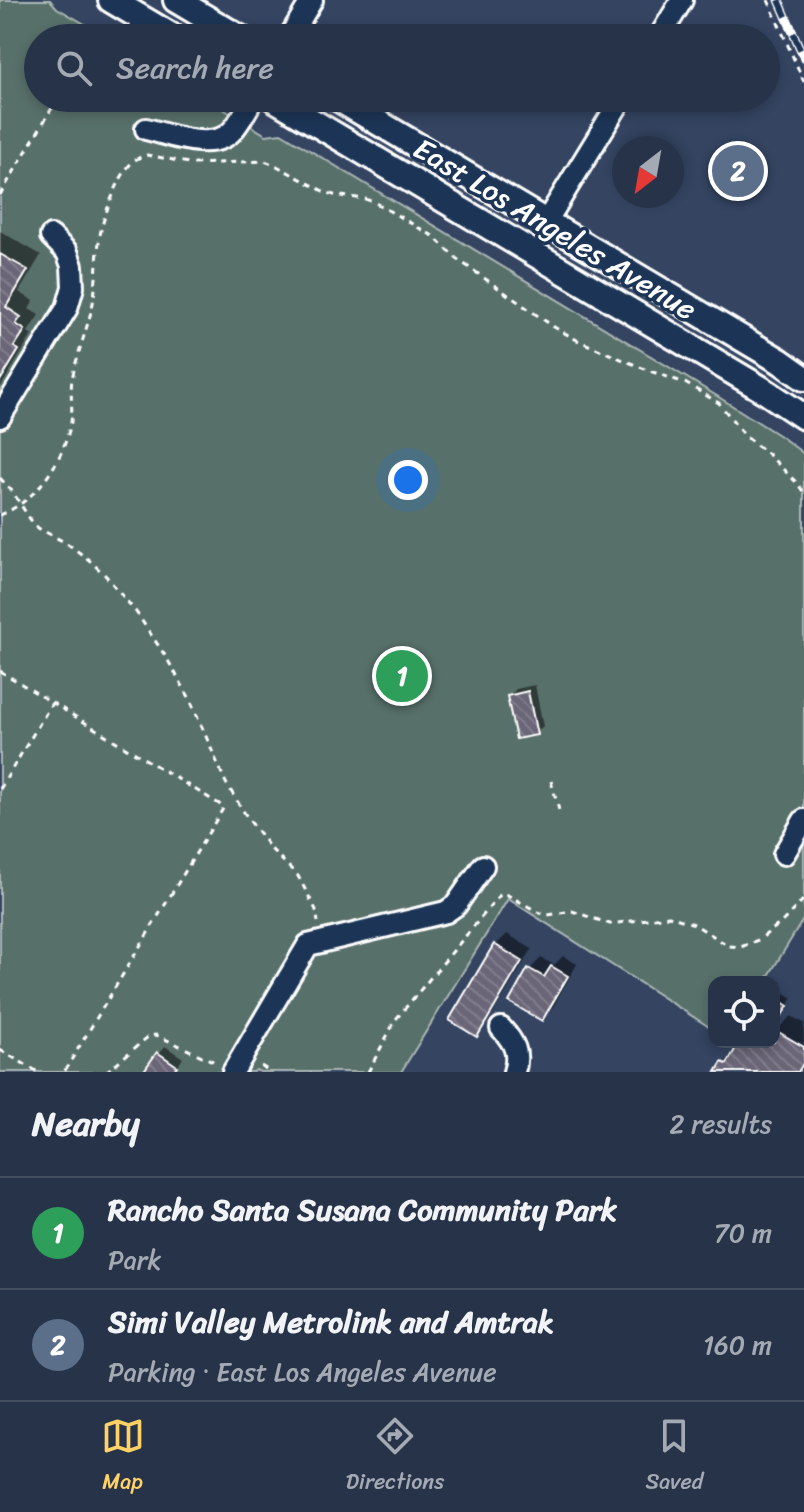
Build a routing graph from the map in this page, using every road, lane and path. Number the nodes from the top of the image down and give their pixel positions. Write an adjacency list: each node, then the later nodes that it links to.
1 (111, 0): 6 (main road)
2 (176, 0): 7 (main road)
3 (312, 0): 8 (street)
4 (682, 0): 9 (street)
5 (768, 0): 10 (path)
6 (151, 24)
7 (216, 24)
8 (297, 24)
9 (667, 24)
10 (779, 24)
11 (780, 27): 12 (path)
12 (804, 82)
13 (50, 112): 19 (path)
14 (244, 112): 18 (street)
15 (296, 112): 24 (main road, East Los Angeles Avenue)
16 (361, 112): 20 (main road, East Los Angeles Avenue)
17 (613, 112): 20 (street)
18 (146, 129)
19 (0, 195)
20 (546, 222): 22 (main road, East Los Angeles Avenue)
21 (51, 236): 23 (street)
22 (804, 378)
23 (0, 417)
24 (804, 417)
25 (0, 478): 27 (path)
26 (804, 493): 27 (path)
27 (21, 504): 28 (path); 38 (path)
28 (0, 515)
29 (0, 671): 30 (path)
30 (53, 702): 32 (path); 42 (path)
31 (551, 781): 33 (path)
32 (0, 789)
33 (560, 814)
34 (804, 820): 35 (street)
35 (784, 854)
36 (483, 866): 38 (street)
37 (804, 899): 45 (path)
38 (323, 941): 44 (street)
39 (501, 1028): 46 (street)
40 (0, 1050): 41 (path)
41 (38, 1072)
42 (64, 1072)
43 (106, 1072): 44 (path)
44 (233, 1072)
45 (368, 1072)
46 (514, 1072)

